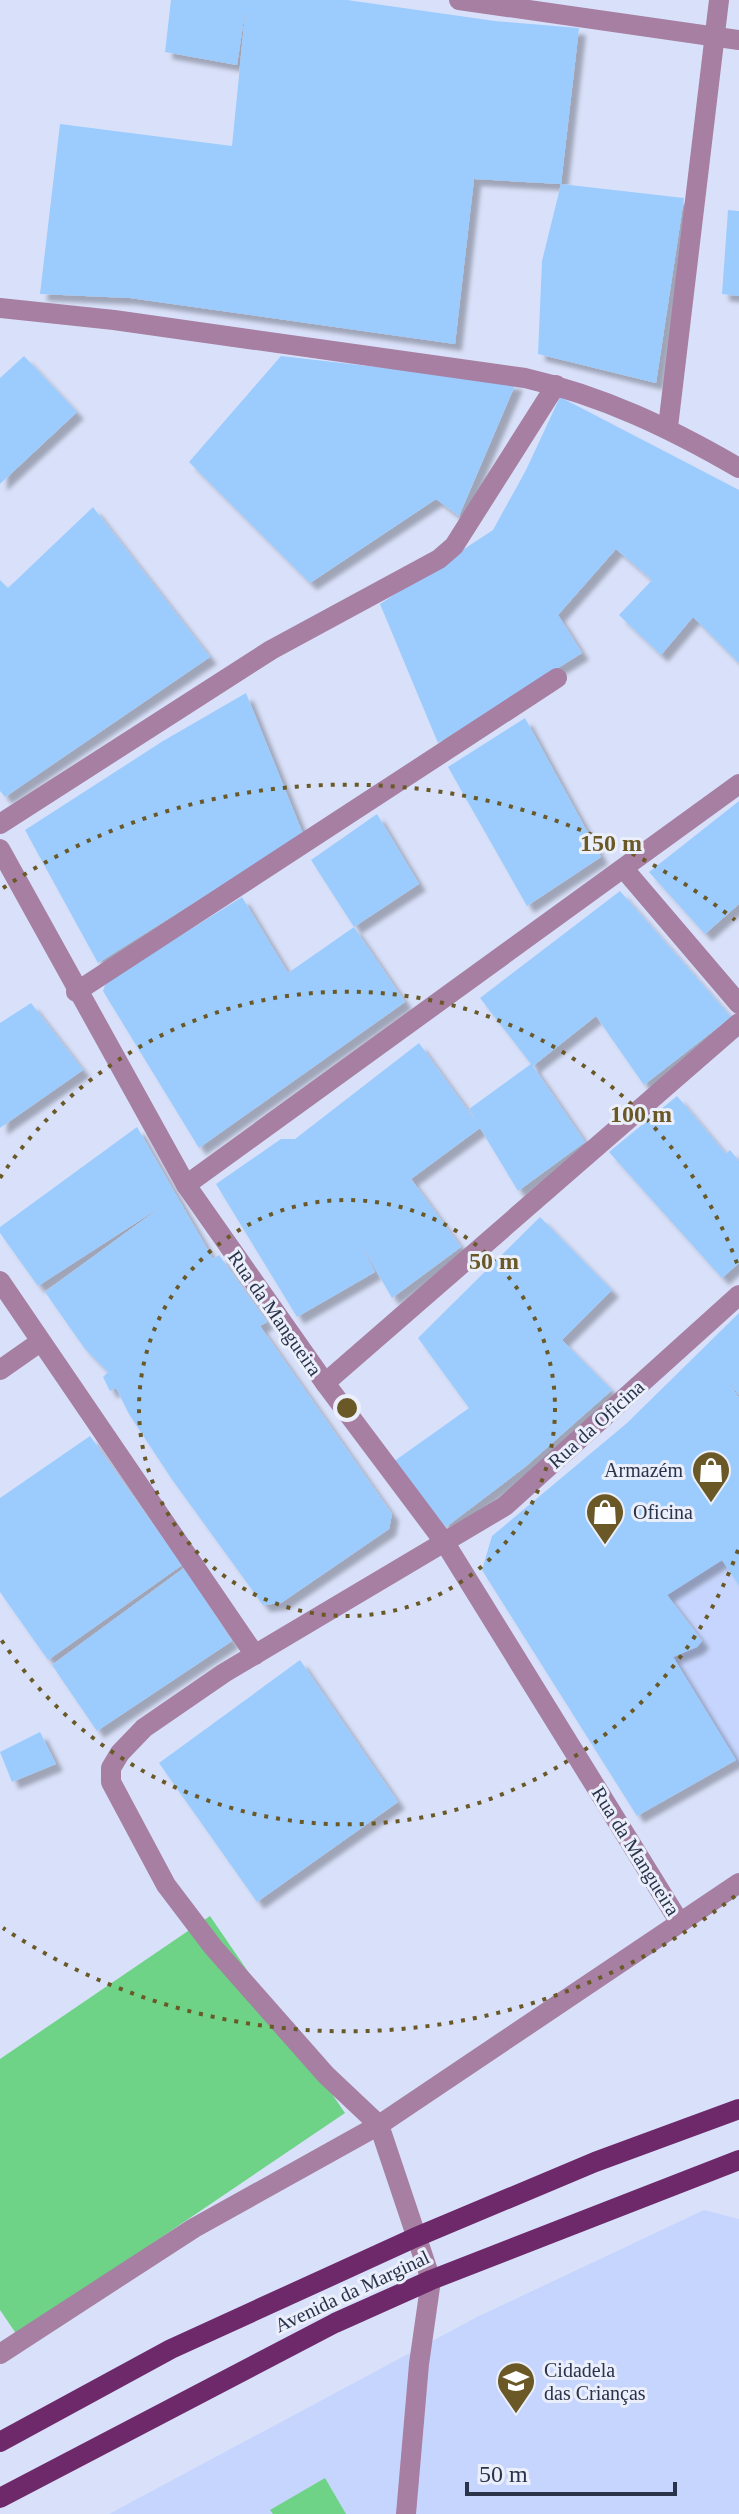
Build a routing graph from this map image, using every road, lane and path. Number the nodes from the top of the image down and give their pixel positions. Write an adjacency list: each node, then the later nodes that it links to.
1 (459, 0): 3 (street)
2 (719, 0): 3 (street)
3 (717, 37): 4 (street); 7 (street)
4 (739, 40)
5 (0, 308): 6 (street)
6 (556, 385): 7 (street); 11 (street)
7 (668, 427): 8 (street)
8 (739, 468)
9 (557, 678): 14 (street)
10 (739, 784): 13 (street)
11 (0, 824)
12 (0, 849): 14 (street, Rua da Mangueira)
13 (624, 869): 15 (street); 17 (street)
14 (76, 992): 17 (street, Rua da Mangueira)
15 (739, 1004)
16 (739, 1023): 22 (street)
17 (186, 1185): 22 (street, Rua da Mangueira)
18 (0, 1281): 20 (street)
19 (739, 1295): 23 (street, Rua da Oficina)
20 (40, 1342): 21 (street); 24 (street)
21 (0, 1370)
22 (325, 1383): 23 (street, Rua da Mangueira)
23 (445, 1543): 24 (street, Rua da Oficina); 26 (street, Rua da Mangueira)
24 (255, 1655): 28 (street, Rua da Oficina)
25 (739, 1883): 26 (street)
26 (680, 1923): 28 (street)
27 (739, 2109): 30 (main road, Avenida da Marginal)
28 (379, 2125): 30 (street); 32 (street)
29 (737, 2165): 31 (main road, Avenida da Marginal)
30 (414, 2238): 31 (street); 33 (main road, Avenida da Marginal)
31 (431, 2280): 34 (main road, Avenida da Marginal); 35 (street)
32 (0, 2354)
33 (0, 2442)
34 (0, 2498)
35 (406, 2514)

